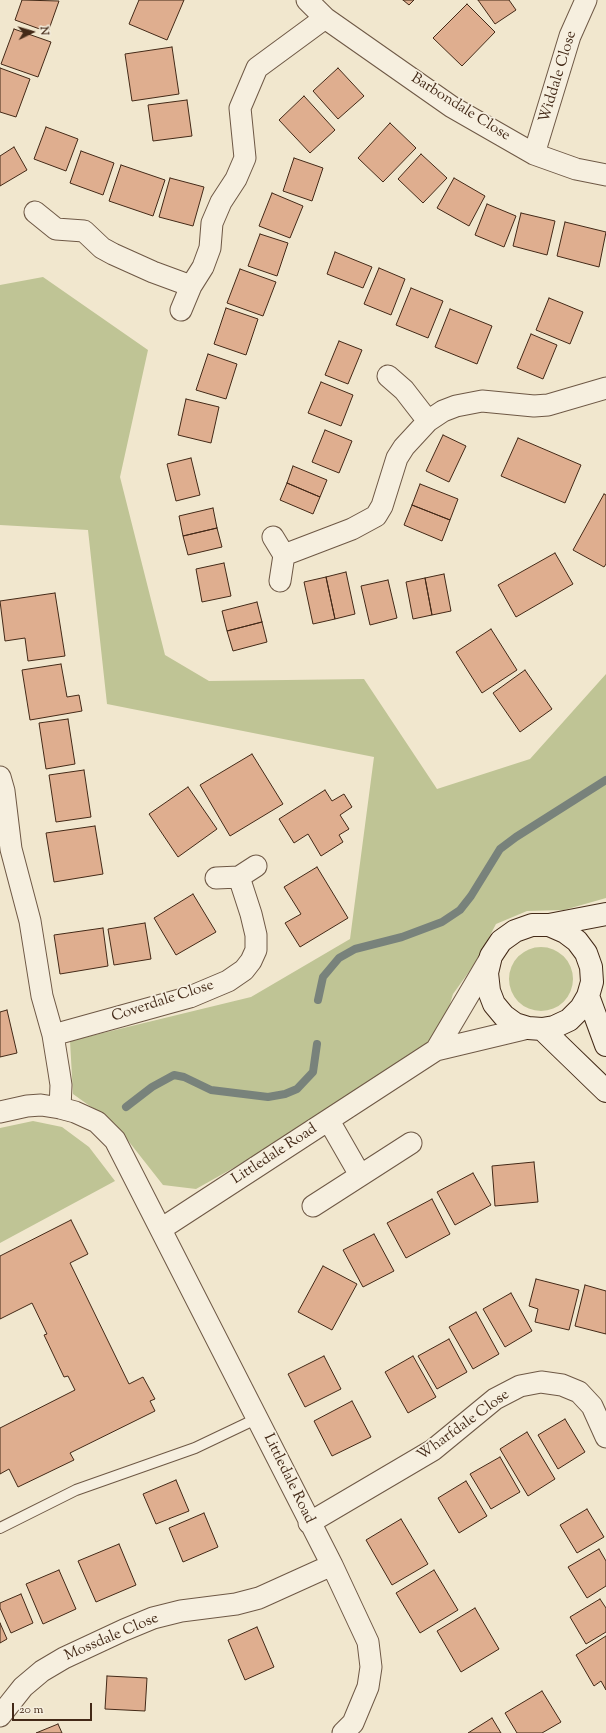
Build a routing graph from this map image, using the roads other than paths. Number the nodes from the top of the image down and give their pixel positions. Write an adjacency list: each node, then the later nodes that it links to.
1 (307, 0): 3 (street, Barbondale Close)
2 (586, 0): 4 (street, Widdale Close)
3 (325, 18): 4 (street, Barbondale Close); 7 (street)
4 (534, 154): 5 (street, Barbondale Close)
5 (606, 176)
6 (35, 212): 7 (street)
7 (191, 286): 8 (street)
8 (181, 310)
9 (388, 376): 11 (street)
10 (606, 388): 11 (street)
11 (428, 421): 13 (street)
12 (273, 537): 13 (street)
13 (284, 555): 14 (street)
14 (280, 581)
15 (0, 777): 23 (street)
16 (216, 878): 23 (street, Coverdale Close)
17 (606, 914): 18 (street)
18 (549, 926): 19 (street); 21 (street)
19 (491, 956): 22 (street); 25 (street, Littledale Road)
20 (606, 964): 21 (street)
21 (590, 989): 22 (street); 24 (street)
22 (535, 1029): 25 (street, Littledale Road); 26 (street)
23 (53, 1035): 27 (street)
24 (606, 1045)
25 (436, 1050): 29 (street, Littledale Road)
26 (606, 1091)
27 (60, 1108): 28 (street, Littledale Road); 33 (street, Littledale Road)
28 (0, 1112)
29 (329, 1120): 31 (street, Littledale Road); 33 (street, Littledale Road)
30 (410, 1143): 31 (street)
31 (360, 1175): 32 (street)
32 (313, 1206)
33 (161, 1229): 34 (street, Littledale Road)
34 (258, 1418): 36 (street, Littledale Road); 37 (lane)
35 (606, 1437): 36 (street, Wharfdale Close)
36 (310, 1523): 38 (street, Littledale Road)
37 (0, 1528)
38 (332, 1565): 39 (street, Mossdale Close); 40 (street, Littledale Road)
39 (0, 1716)
40 (343, 1733)

